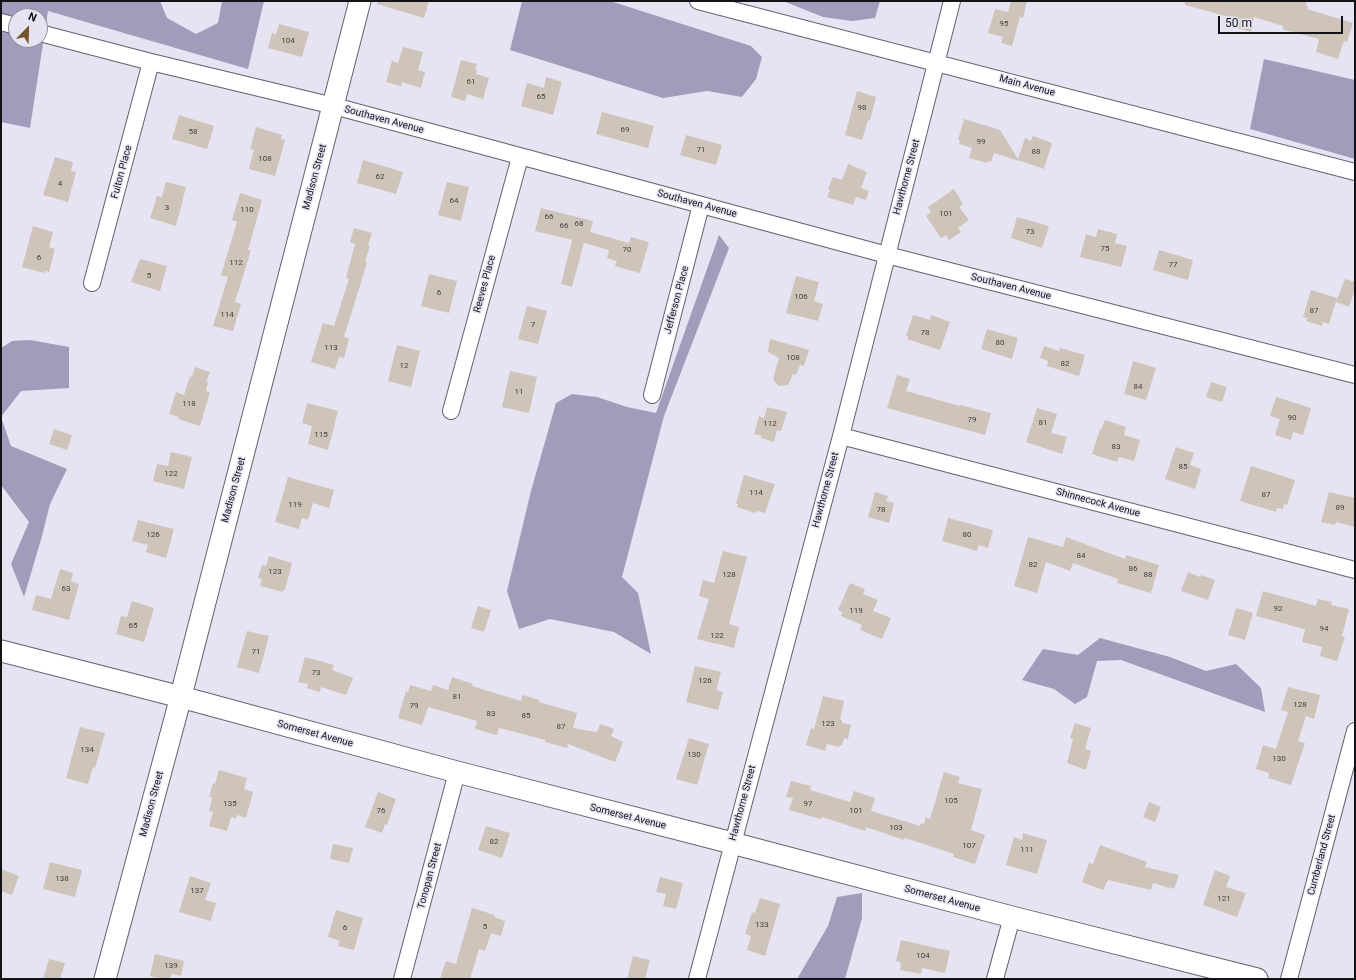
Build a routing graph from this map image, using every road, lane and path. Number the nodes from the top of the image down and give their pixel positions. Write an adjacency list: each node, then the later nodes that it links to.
1 (360, 1): 7 (street, Madison Street)
2 (698, 1): 6 (street, Main Avenue)
3 (952, 1): 6 (street, Hawthorne Street)
4 (48, 35): 5 (street, Southaven Avenue)
5 (151, 62): 7 (street, Southaven Avenue); 12 (street, Fulton Place)
6 (937, 62): 9 (street, Main Avenue); 11 (street, Hawthorne Street)
7 (334, 106): 8 (street, Southaven Avenue); 19 (street, Madison Street)
8 (520, 157): 10 (street, Southaven Avenue); 15 (street, Reeves Place)
9 (1355, 172)
10 (701, 205): 11 (street, Southaven Avenue); 14 (street, Jefferson Place)
11 (886, 255): 13 (street, Southaven Avenue); 16 (street, Hawthorne Street)
12 (92, 283)
13 (1355, 375)
14 (652, 395)
15 (451, 411)
16 (840, 436): 17 (street, Shinnecock Avenue); 22 (street, Hawthorne Street)
17 (1355, 570)
18 (1, 651): 19 (street, Somerset Avenue)
19 (181, 697): 21 (street, Somerset Avenue); 24 (street, Madison Street)
20 (1355, 731): 29 (street, Cumberland Street)
21 (457, 772): 22 (street, Somerset Avenue); 25 (street, Tonopan Street)
22 (732, 843): 23 (street, Somerset Avenue); 26 (street, Hawthorne Street)
23 (1012, 918): 27 (street); 28 (street, Somerset Avenue)
24 (105, 979)
25 (402, 979)
26 (697, 979)
27 (995, 979)
28 (1257, 979)
29 (1290, 979)

